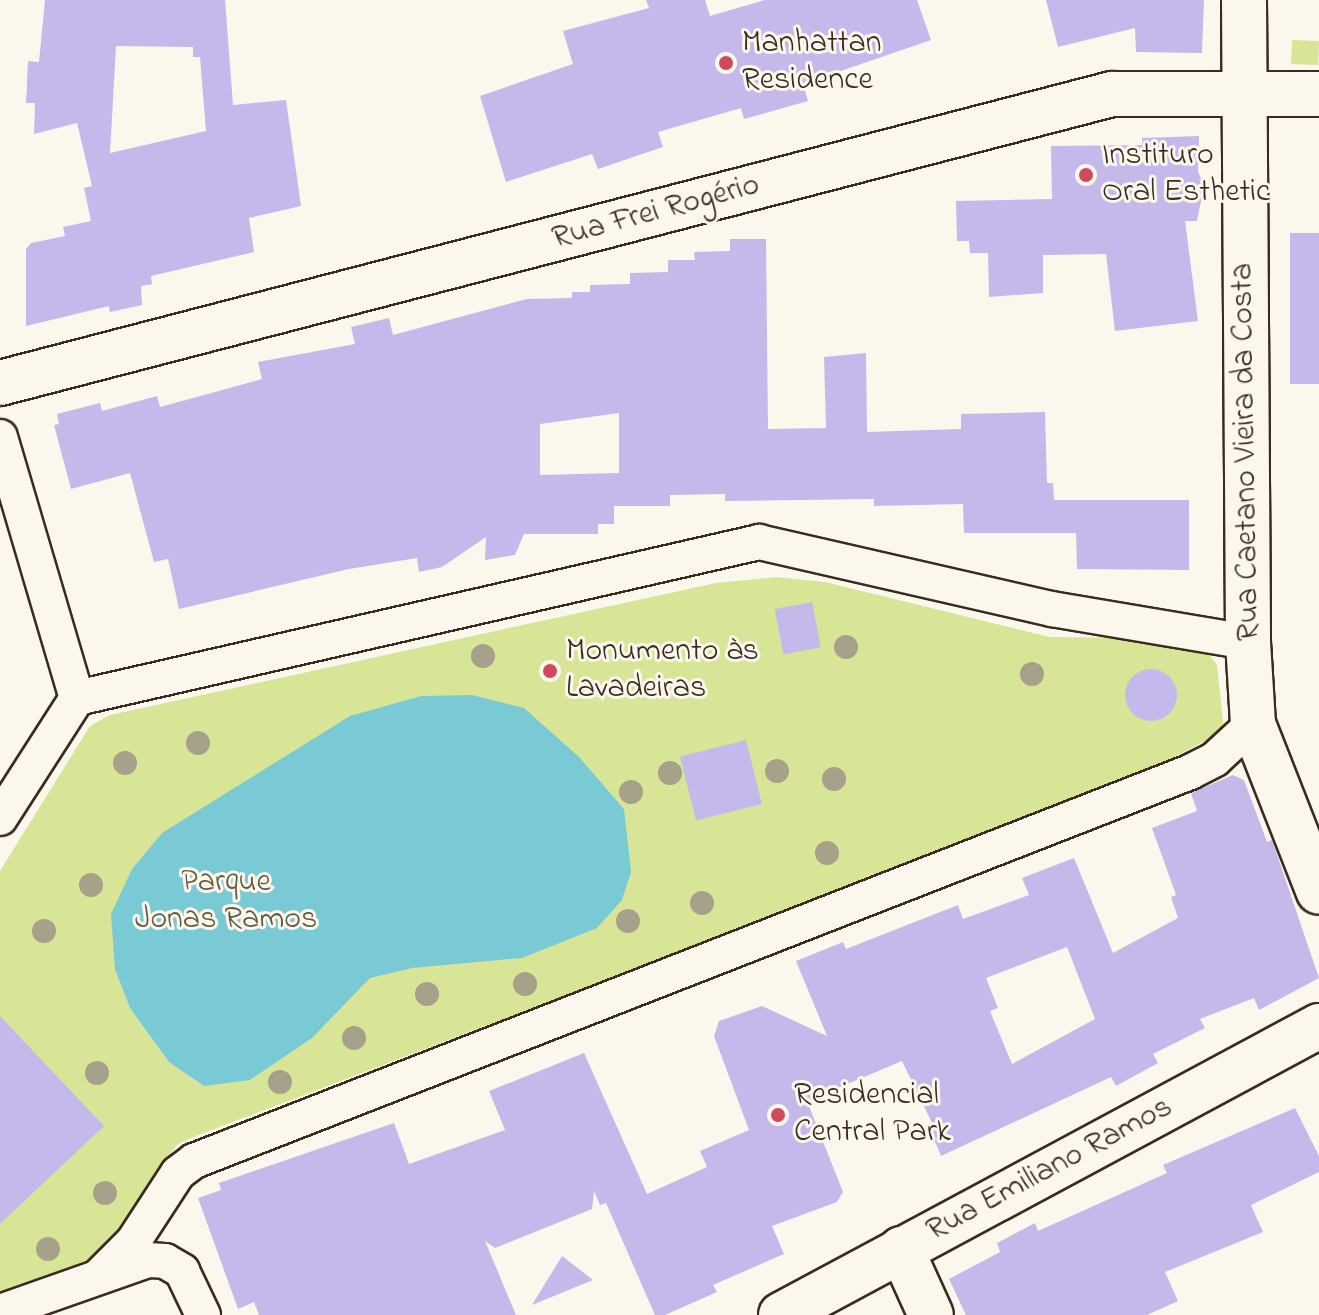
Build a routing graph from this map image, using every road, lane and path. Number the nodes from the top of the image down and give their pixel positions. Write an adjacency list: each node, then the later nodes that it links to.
1 (1244, 0): 2 (main road, Rua Caetano Vieira da Costa)
2 (1243, 92): 3 (main road, Rua Frei Rogério); 4 (main road, Rua Frei Rogério); 6 (main road, Rua Caetano Vieira da Costa)
3 (1319, 94)
4 (0, 383)
5 (0, 437): 7 (street)
6 (1248, 642): 7 (street); 8 (main road, Rua Caetano Vieira da Costa)
7 (77, 698): 9 (street)
8 (1253, 724): 10 (main road, Rua Caetano Vieira da Costa); 13 (street)
9 (0, 818)
10 (1319, 892)
11 (1319, 1026): 12 (main road, Rua Emiliano Ramos)
12 (901, 1249): 16 (main road, Rua Emiliano Ramos); 17 (main road)
13 (98, 1277): 14 (street); 15 (street)
14 (0, 1312)
15 (203, 1315)
16 (781, 1315)
17 (931, 1315)

